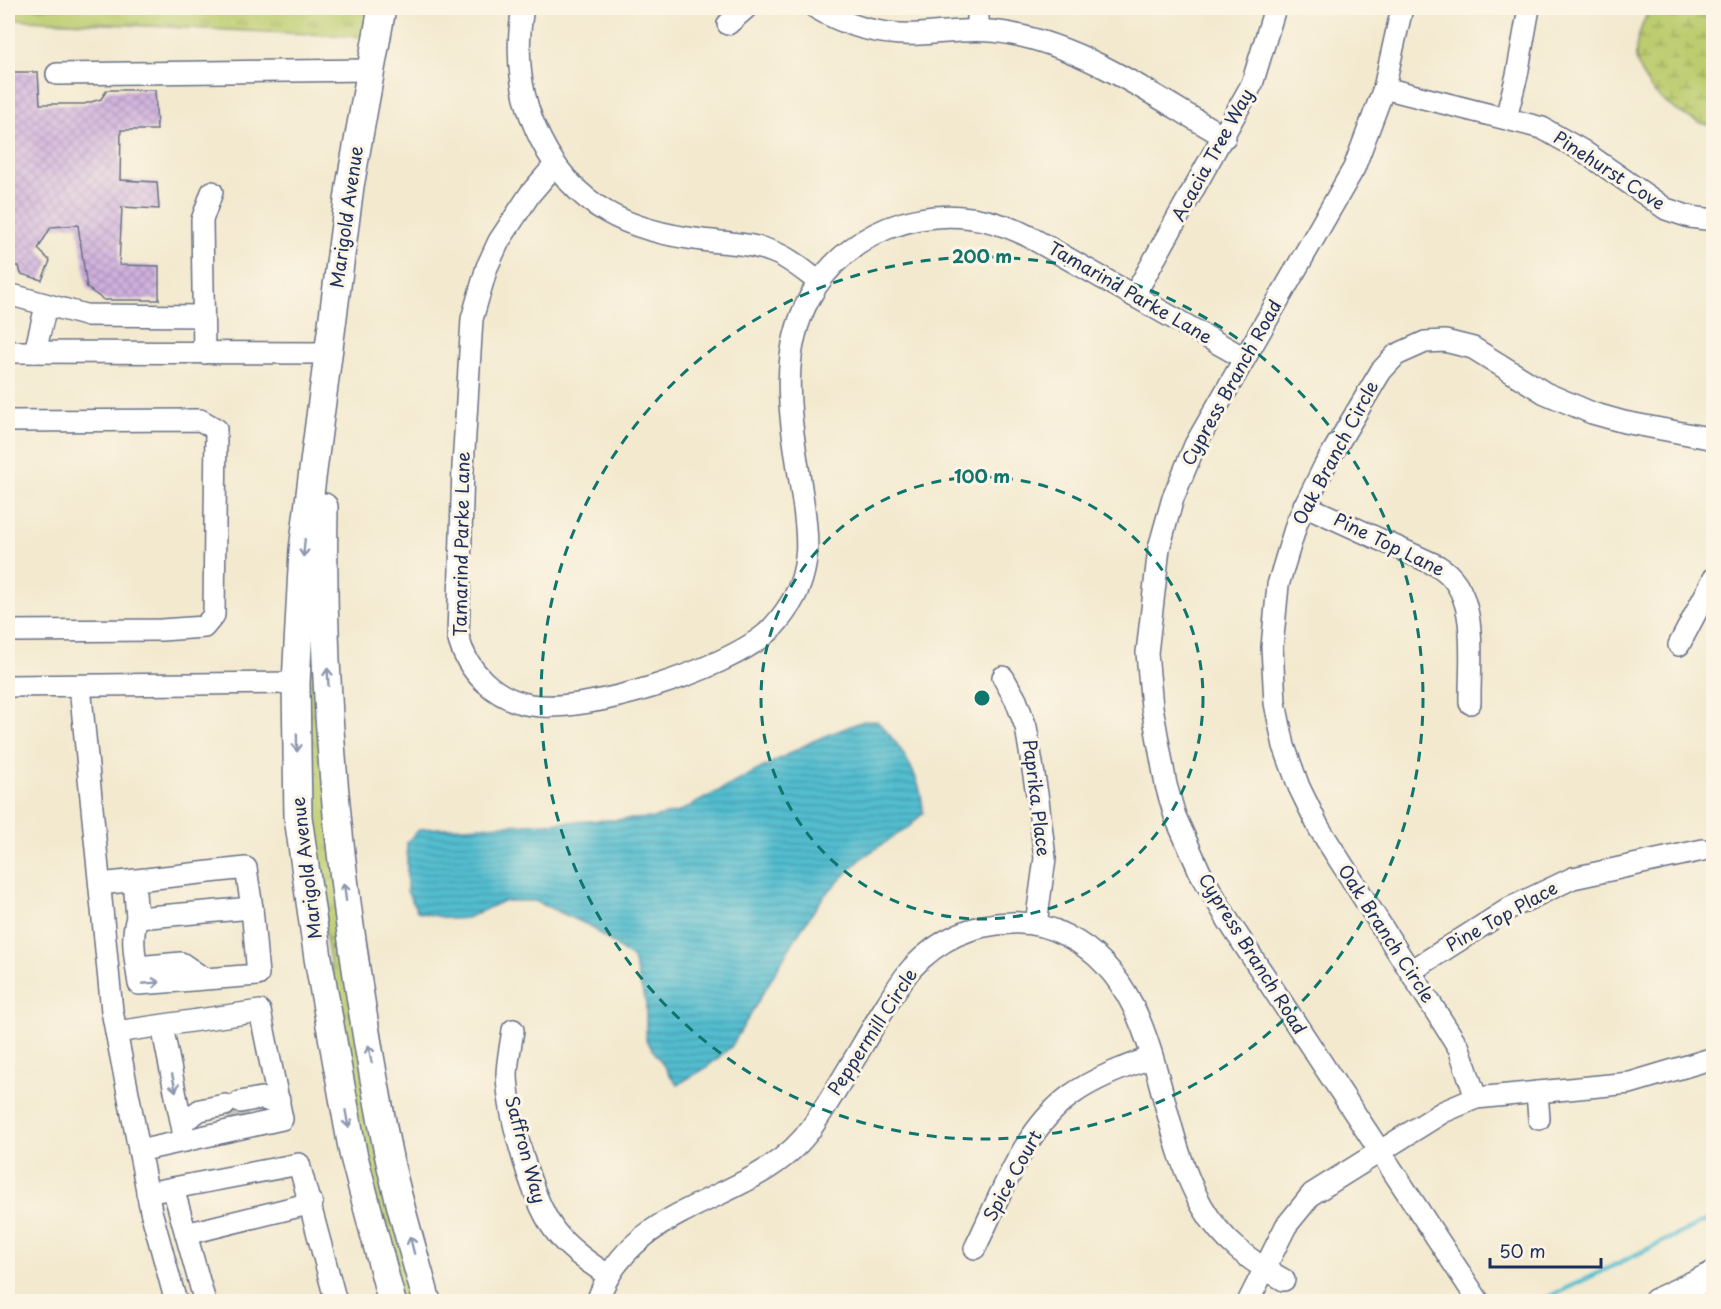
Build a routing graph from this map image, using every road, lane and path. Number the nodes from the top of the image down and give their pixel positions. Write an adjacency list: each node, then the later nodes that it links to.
1 (382, 8): 11 (main road, Marigold Avenue)
2 (523, 8): 16 (street)
3 (746, 8): 9 (street)
4 (816, 8): 10 (street)
5 (978, 8): 10 (street)
6 (1275, 8): 15 (street, Acacia Tree Way)
7 (1402, 8): 13 (street, Cypress Branch Road)
8 (1529, 8): 14 (street)
9 (728, 24)
10 (978, 30): 15 (street)
11 (370, 70): 12 (street); 27 (main road, Marigold Avenue)
12 (57, 74)
13 (1384, 88): 14 (street, Pinehurst Cove); 28 (street, Cypress Branch Road)
14 (1506, 118): 18 (street, Pinehurst Cove)
15 (1225, 136): 21 (street, Acacia Tree Way)
16 (554, 166): 19 (street); 19 (street, Tamarind Parke Lane)
17 (212, 192): 23 (street)
18 (1713, 220)
19 (819, 282): 21 (street, Tamarind Parke Lane)
20 (8, 294): 22 (street)
21 (1134, 296): 28 (street, Tamarind Parke Lane)
22 (46, 306): 23 (street); 25 (street)
23 (203, 316): 26 (street)
24 (8, 352): 25 (street)
25 (35, 352): 26 (street)
26 (204, 353): 27 (street)
27 (329, 353): 30 (main road, Marigold Avenue)
28 (1244, 358): 60 (street, Cypress Branch Road)
29 (8, 421): 34 (street)
30 (320, 428): 37 (main road, Marigold Avenue, one-way to 37); 73 (main road, Marigold Avenue, one-way to 30)
31 (1713, 439): 32 (street, Oak Branch Circle)
32 (1304, 505): 40 (street, Pine Top Lane); 47 (street, Oak Branch Circle)
33 (1713, 578): 35 (street)
34 (8, 631)
35 (1679, 645)
36 (1003, 677): 46 (street, Paprika Place)
37 (296, 682): 39 (street); 72 (main road, Marigold Avenue, one-way to 72)
38 (8, 686): 39 (street)
39 (80, 686): 43 (street)
40 (1470, 703)
41 (1703, 850): 47 (street, Pine Top Place)
42 (134, 880): 43 (street); 44 (street); 45 (street)
43 (100, 884): 50 (street)
44 (252, 908): 45 (street); 45 (street, one-way to 44)
45 (137, 918)
46 (1036, 924): 51 (street, Peppermill Circle); 68 (street, Peppermill Circle)
47 (1411, 971): 54 (street, Oak Branch Circle)
48 (162, 1026): 50 (street); 55 (street); 56 (street, one-way to 56)
49 (513, 1030): 68 (street, Saffron Way)
50 (116, 1032): 59 (street)
51 (1150, 1058): 65 (street, Spice Court); 66 (street, Peppermill Circle)
52 (1713, 1058): 53 (street)
53 (1537, 1092): 54 (street); 57 (street)
54 (1476, 1098): 60 (street)
55 (279, 1100): 56 (street); 58 (street)
56 (186, 1118): 58 (street)
57 (1539, 1119)
58 (185, 1141): 59 (street)
59 (139, 1151): 62 (street)
60 (1379, 1151): 66 (street); 76 (street, Cypress Branch Road)
61 (173, 1188): 62 (street); 63 (street); 64 (street)
62 (147, 1193): 69 (street)
63 (312, 1203): 64 (street); 71 (street)
64 (186, 1234): 70 (street)
65 (975, 1248)
66 (1275, 1275): 75 (street)
67 (1713, 1275): 77 (main road)
68 (609, 1276): 74 (street, Peppermill Circle)
69 (176, 1302)
70 (205, 1302)
71 (336, 1302)
72 (392, 1302)
73 (426, 1302)
74 (597, 1302)
75 (1248, 1302)
76 (1479, 1302)
77 (1657, 1302)

